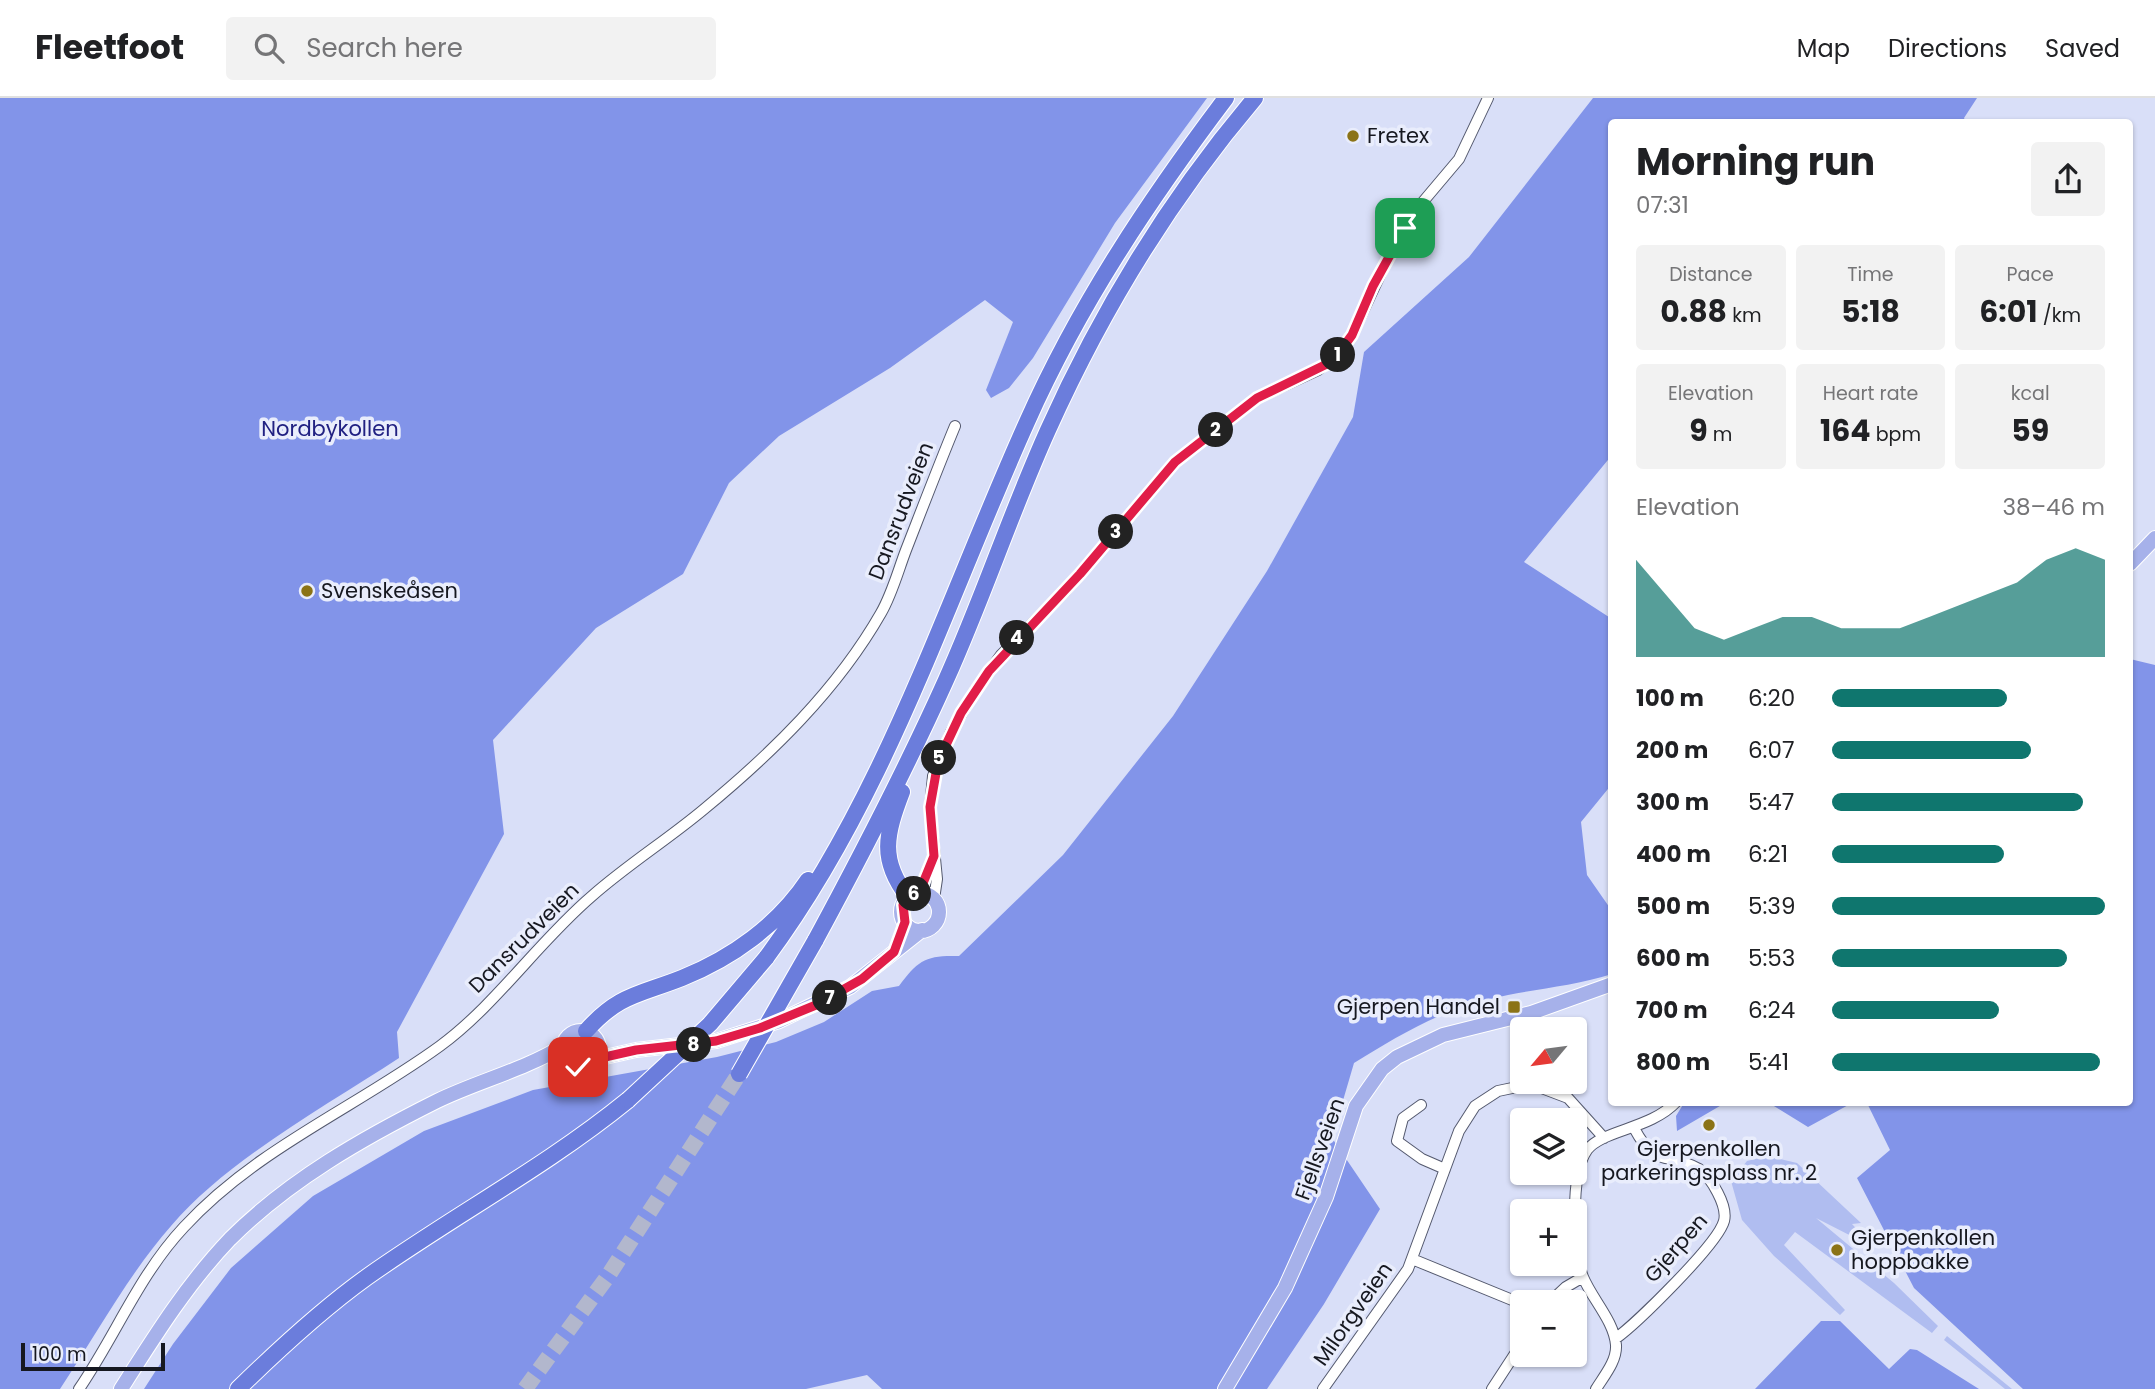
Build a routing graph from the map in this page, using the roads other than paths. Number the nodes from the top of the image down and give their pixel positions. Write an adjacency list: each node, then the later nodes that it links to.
1 (1226, 98): 8 (highway)
2 (1255, 98): 7 (highway)
3 (1488, 98): 9 (street)
4 (955, 426): 31 (street, Dansrudveien)
5 (2155, 538): 6 (main road)
6 (2133, 561)
7 (946, 679): 10 (highway); 19 (highway, bridge)
8 (870, 788): 16 (highway); 33 (highway, bridge)
9 (934, 856): 10 (street); 11 (street)
10 (914, 895): 11 (main road); 12 (main road)
11 (934, 898): 13 (main road)
12 (905, 922): 13 (main road); 14 (main road)
13 (922, 930): 14 (main road)
14 (894, 952): 17 (main road)
15 (1608, 985): 34 (main road, Fjellsveien)
16 (586, 1031): 17 (main road); 18 (main road)
17 (597, 1051): 18 (main road)
18 (564, 1053): 32 (main road)
19 (740, 1074)
20 (1421, 1105): 24 (street)
21 (1671, 1106): 22 (street)
22 (1634, 1128): 23 (street); 29 (street, Gjerpen)
23 (1604, 1138): 24 (street, Milorgveien); 26 (street)
24 (1445, 1169): 25 (street, Milorgveien)
25 (1412, 1259): 28 (street, Milorgveien); 35 (street, Milorgveien)
26 (1583, 1277): 27 (street); 29 (street)
27 (1563, 1290)
28 (1510, 1299)
29 (1615, 1339): 37 (street)
30 (1510, 1361): 36 (street)
31 (79, 1389)
32 (121, 1389)
33 (238, 1389)
34 (1225, 1389)
35 (1324, 1389)
36 (1492, 1389)
37 (1596, 1389)

